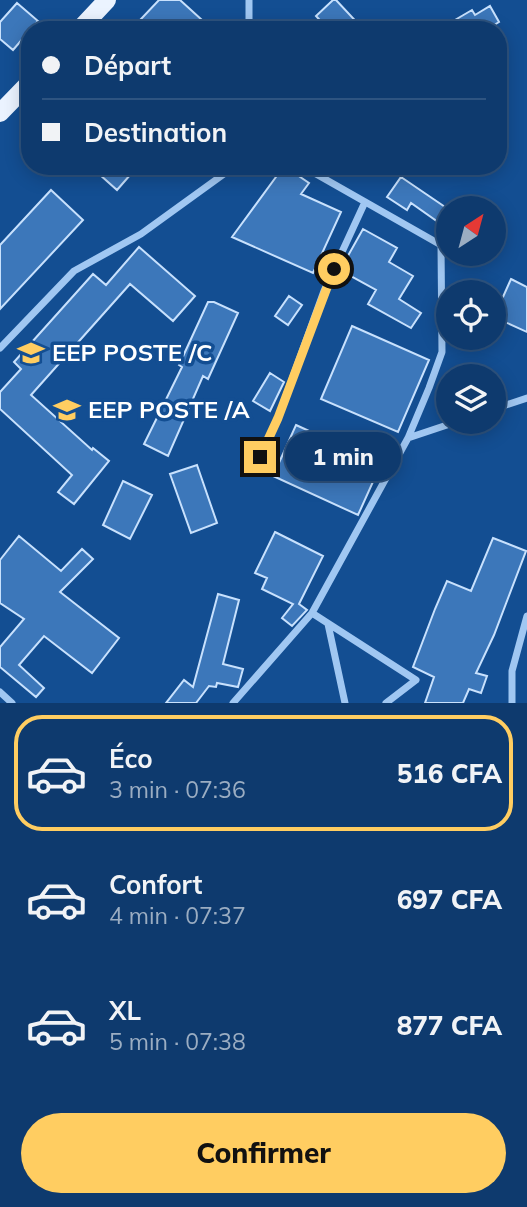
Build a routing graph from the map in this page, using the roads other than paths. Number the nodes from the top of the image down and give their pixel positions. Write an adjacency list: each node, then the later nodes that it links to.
1 (107, 0): 3 (main road)
2 (249, 0): 4 (street)
3 (87, 21)
4 (249, 21)
5 (21, 91): 6 (main road)
6 (0, 113)
7 (223, 175): 10 (street)
8 (318, 175): 9 (street)
9 (365, 202): 14 (street); 15 (street)
10 (0, 348)
11 (527, 398): 12 (street)
12 (506, 405)
13 (436, 429): 14 (street)
14 (408, 438): 16 (street)
15 (260, 457)
16 (312, 613): 18 (street); 21 (street)
17 (527, 616): 24 (street)
18 (328, 624): 22 (street); 23 (street)
19 (0, 692): 20 (street)
20 (12, 703)
21 (233, 703)
22 (345, 703)
23 (386, 703)
24 (512, 703)

